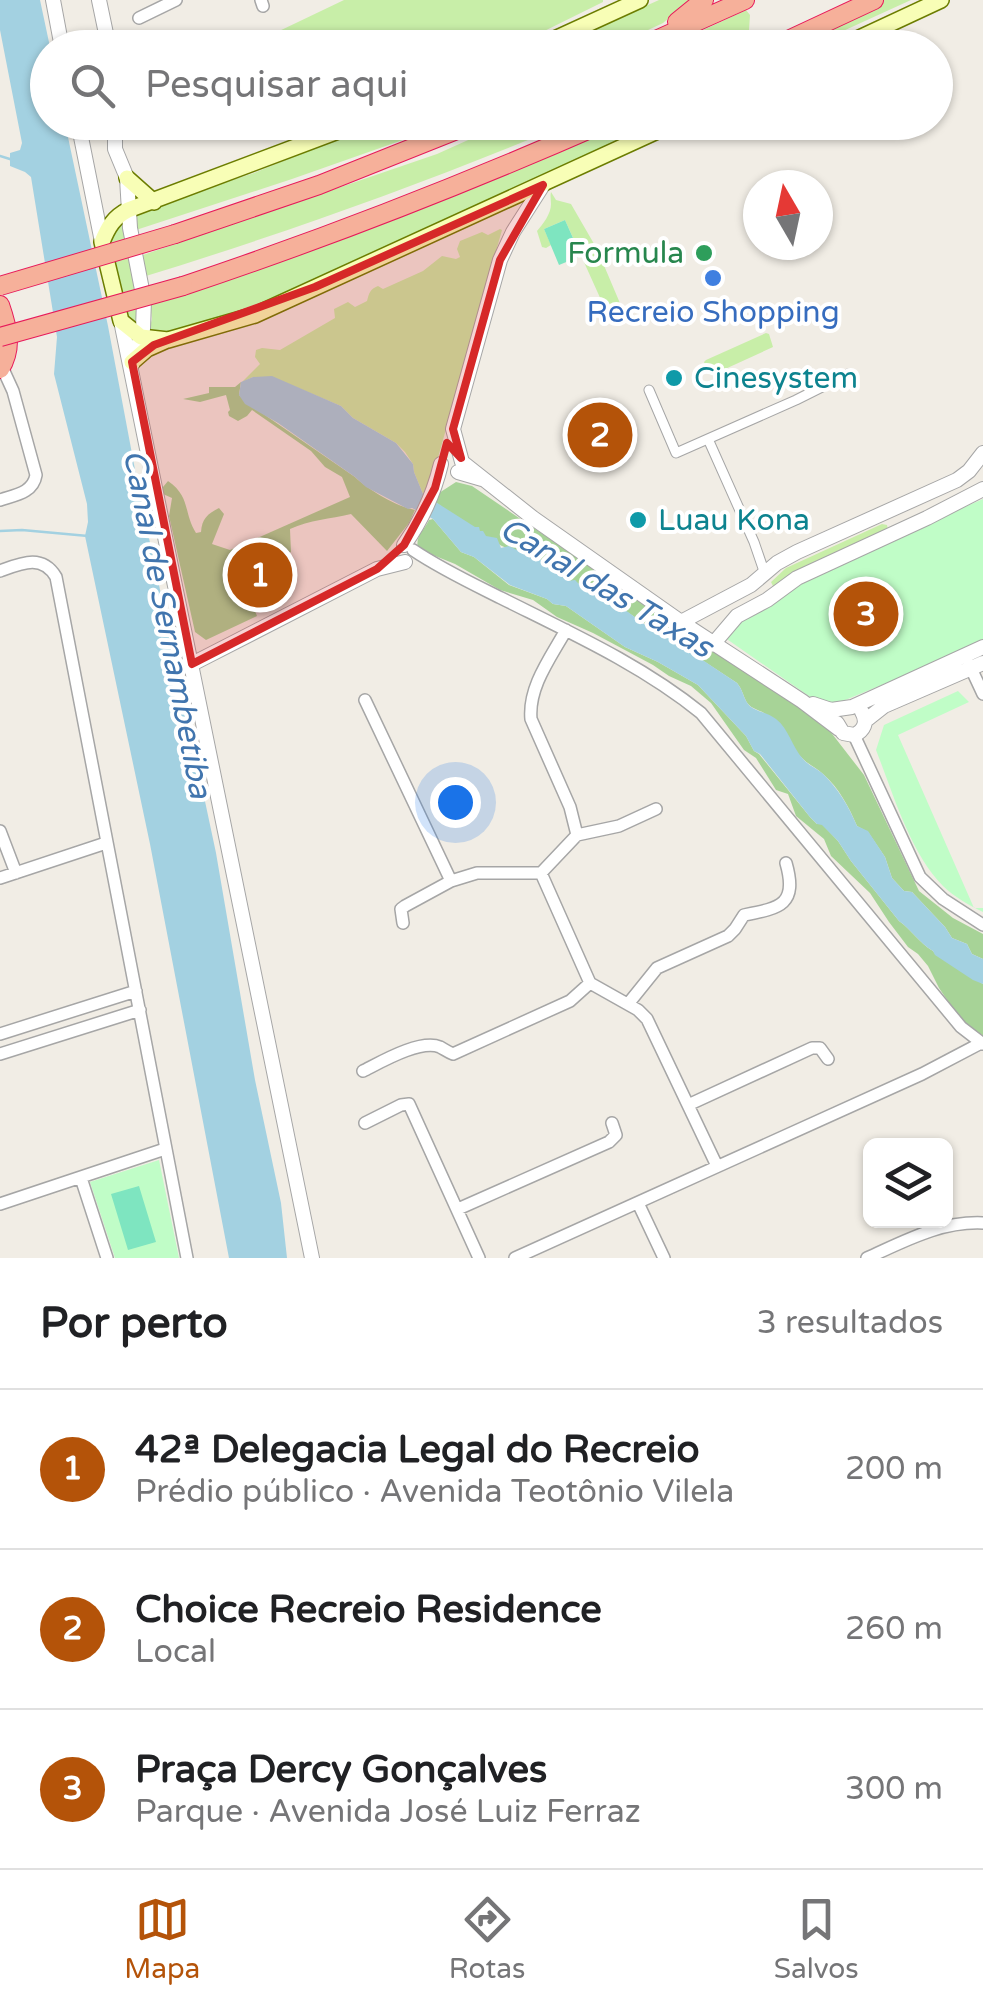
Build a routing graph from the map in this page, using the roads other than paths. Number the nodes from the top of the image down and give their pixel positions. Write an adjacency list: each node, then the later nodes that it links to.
1 (53, 0): 11 (street)
2 (100, 0): 12 (street)
3 (176, 0): 10 (street)
4 (640, 0): 9 (main road)
5 (704, 0): 14 (highway)
6 (745, 0): 15 (highway)
7 (874, 0): 16 (highway)
8 (941, 0): 17 (main road)
9 (619, 4): 13 (main road)
10 (139, 18)
11 (59, 30)
12 (106, 30)
13 (569, 30)
14 (664, 30)
15 (678, 30)
16 (810, 30)
17 (877, 30)
18 (82, 140): 28 (street)
19 (115, 140): 24 (street)
20 (315, 140): 26 (main road)
21 (432, 140): 29 (highway, bridge)
22 (565, 140): 32 (highway, bridge)
23 (639, 140): 25 (main road)
24 (127, 178): 26 (main road); 27 (street)
25 (543, 185): 34 (main road); 41 (street)
26 (154, 202): 27 (main road)
27 (128, 210): 28 (main road); 33 (street)
28 (102, 242): 31 (main road)
29 (0, 286)
30 (0, 305): 36 (highway)
31 (121, 320): 33 (main road); 35 (street)
32 (0, 337)
33 (141, 337): 34 (main road); 35 (street)
34 (168, 340): 35 (main road)
35 (131, 366): 56 (street)
36 (1, 368): 43 (street)
37 (848, 374): 39 (street)
38 (649, 390): 39 (street)
39 (708, 438): 48 (street)
40 (983, 453): 44 (street)
41 (455, 466): 46 (street); 50 (street)
42 (983, 489): 45 (street)
43 (0, 500)
44 (889, 510): 45 (street); 48 (street)
45 (900, 531): 53 (street)
46 (409, 546): 52 (street); 56 (street)
47 (0, 571): 67 (street)
48 (765, 574): 49 (street)
49 (712, 605): 50 (street); 51 (street)
50 (662, 608): 51 (street)
51 (680, 622): 53 (street)
52 (566, 630): 66 (street); 80 (street)
53 (714, 643): 60 (street)
54 (983, 647): 55 (street)
55 (973, 663): 57 (street); 58 (street)
56 (192, 664): 96 (street)
57 (939, 675): 61 (street); 63 (street)
58 (983, 694)
59 (364, 700): 72 (street)
60 (802, 701): 61 (street); 62 (street)
61 (848, 708): 62 (street); 63 (street)
62 (838, 729): 63 (street)
63 (861, 732): 74 (street)
64 (656, 809): 66 (street)
65 (0, 831): 69 (street)
66 (577, 835): 70 (street)
67 (106, 843): 69 (street); 76 (street)
68 (786, 864): 77 (street)
69 (16, 872): 71 (street)
70 (541, 874): 72 (street); 75 (street)
71 (0, 878)
72 (452, 881): 73 (street)
73 (403, 923)
74 (983, 925)
75 (590, 983): 77 (street); 83 (street)
76 (136, 992): 78 (street); 79 (street)
77 (628, 1004): 84 (street)
78 (140, 1010): 81 (street); 87 (street)
79 (0, 1034)
80 (982, 1044): 88 (street)
81 (0, 1054)
82 (828, 1059): 84 (street)
83 (363, 1071)
84 (688, 1105): 88 (street)
85 (365, 1123): 92 (street)
86 (612, 1123): 92 (street)
87 (165, 1149): 89 (street); 95 (street)
88 (717, 1166): 90 (street)
89 (80, 1178): 91 (street); 94 (street)
90 (638, 1202): 98 (street); 99 (street)
91 (0, 1204)
92 (458, 1209): 97 (street)
93 (983, 1223): 100 (street)
94 (108, 1258)
95 (186, 1258)
96 (312, 1258)
97 (479, 1258)
98 (515, 1258)
99 (664, 1258)
100 (867, 1258)

